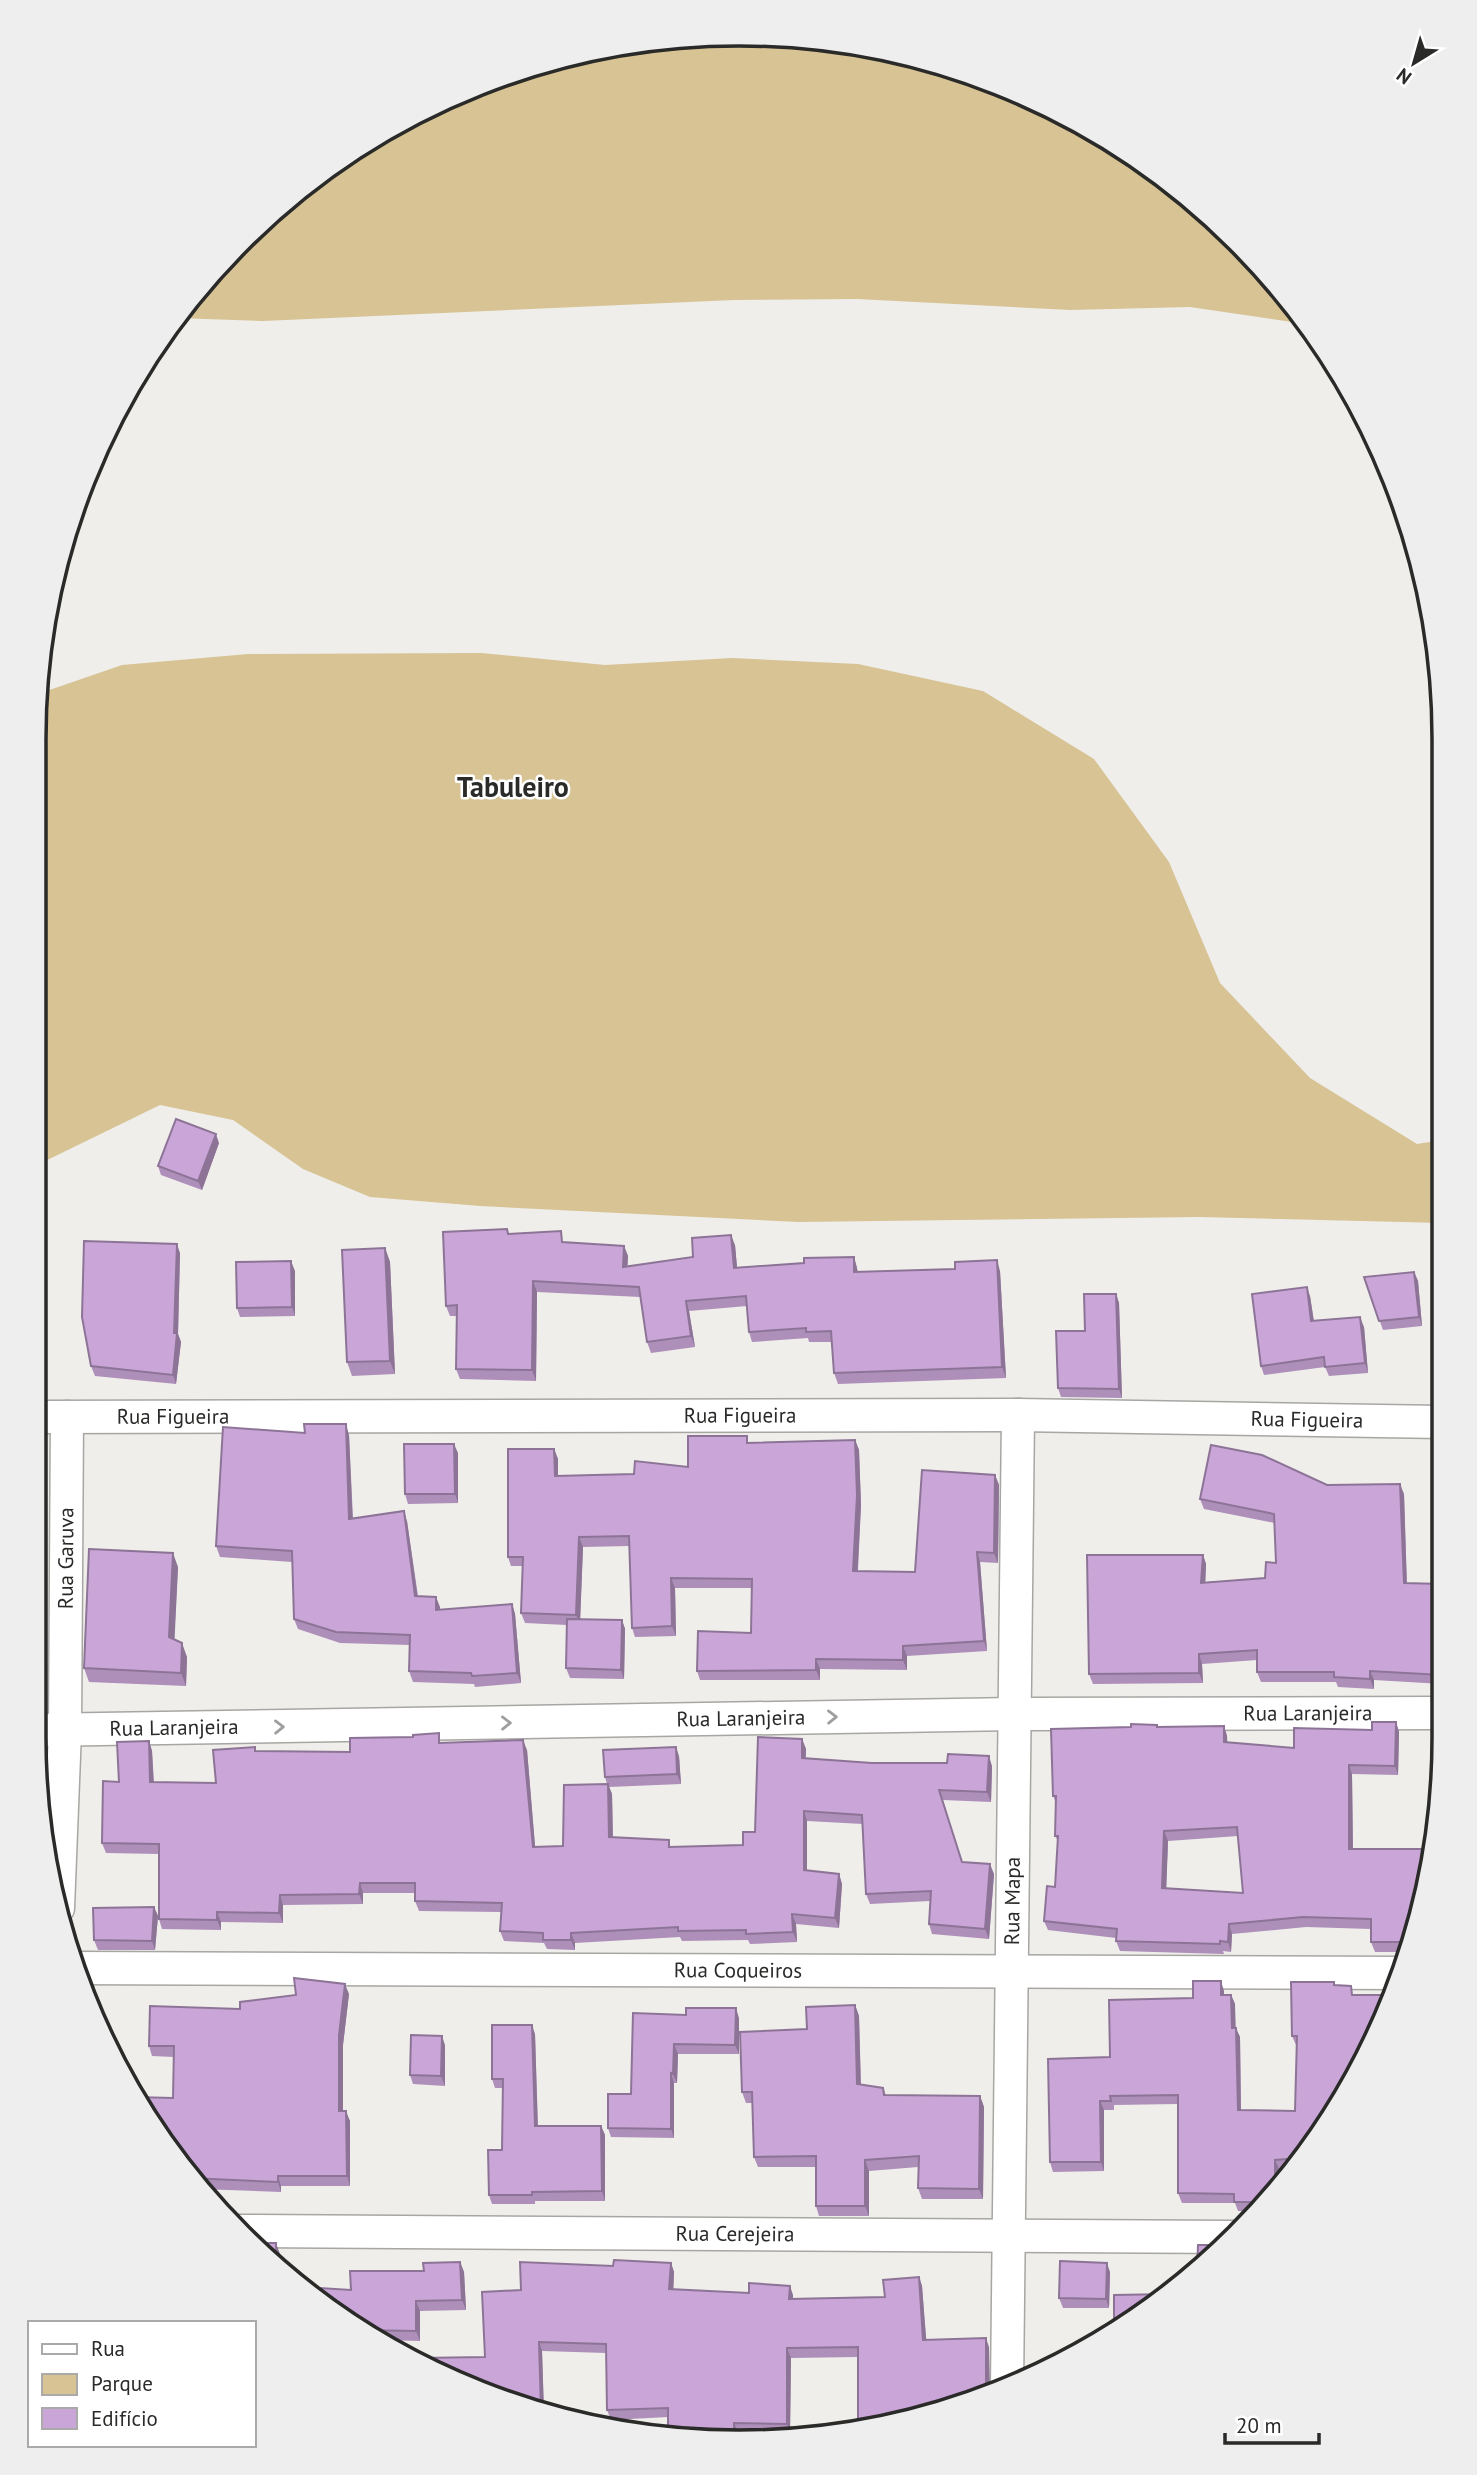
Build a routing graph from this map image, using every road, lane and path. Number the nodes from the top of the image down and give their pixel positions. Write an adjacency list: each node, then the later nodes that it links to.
1 (1018, 1415): 2 (street, Rua Figueira); 3 (street, Rua Figueira); 5 (street, Rua Mapa)
2 (52, 1417): 6 (street, Rua Garuva)
3 (1432, 1422)
4 (1432, 1713): 5 (street, Rua Laranjeira)
5 (1014, 1714): 6 (street, Rua Laranjeira, one-way to 5); 9 (street, Rua Mapa)
6 (52, 1730): 7 (street, Rua Garuva)
7 (56, 1857)
8 (85, 1968): 9 (street, Rua Coqueiros)
9 (1012, 1971): 10 (street, Rua Coqueiros); 12 (street, Rua Mapa)
10 (1390, 1973)
11 (253, 2231): 12 (street, Rua Cerejeira)
12 (1009, 2236): 13 (street, Rua Cerejeira); 14 (street, Rua Mapa)
13 (1218, 2237)
14 (1007, 2376)

